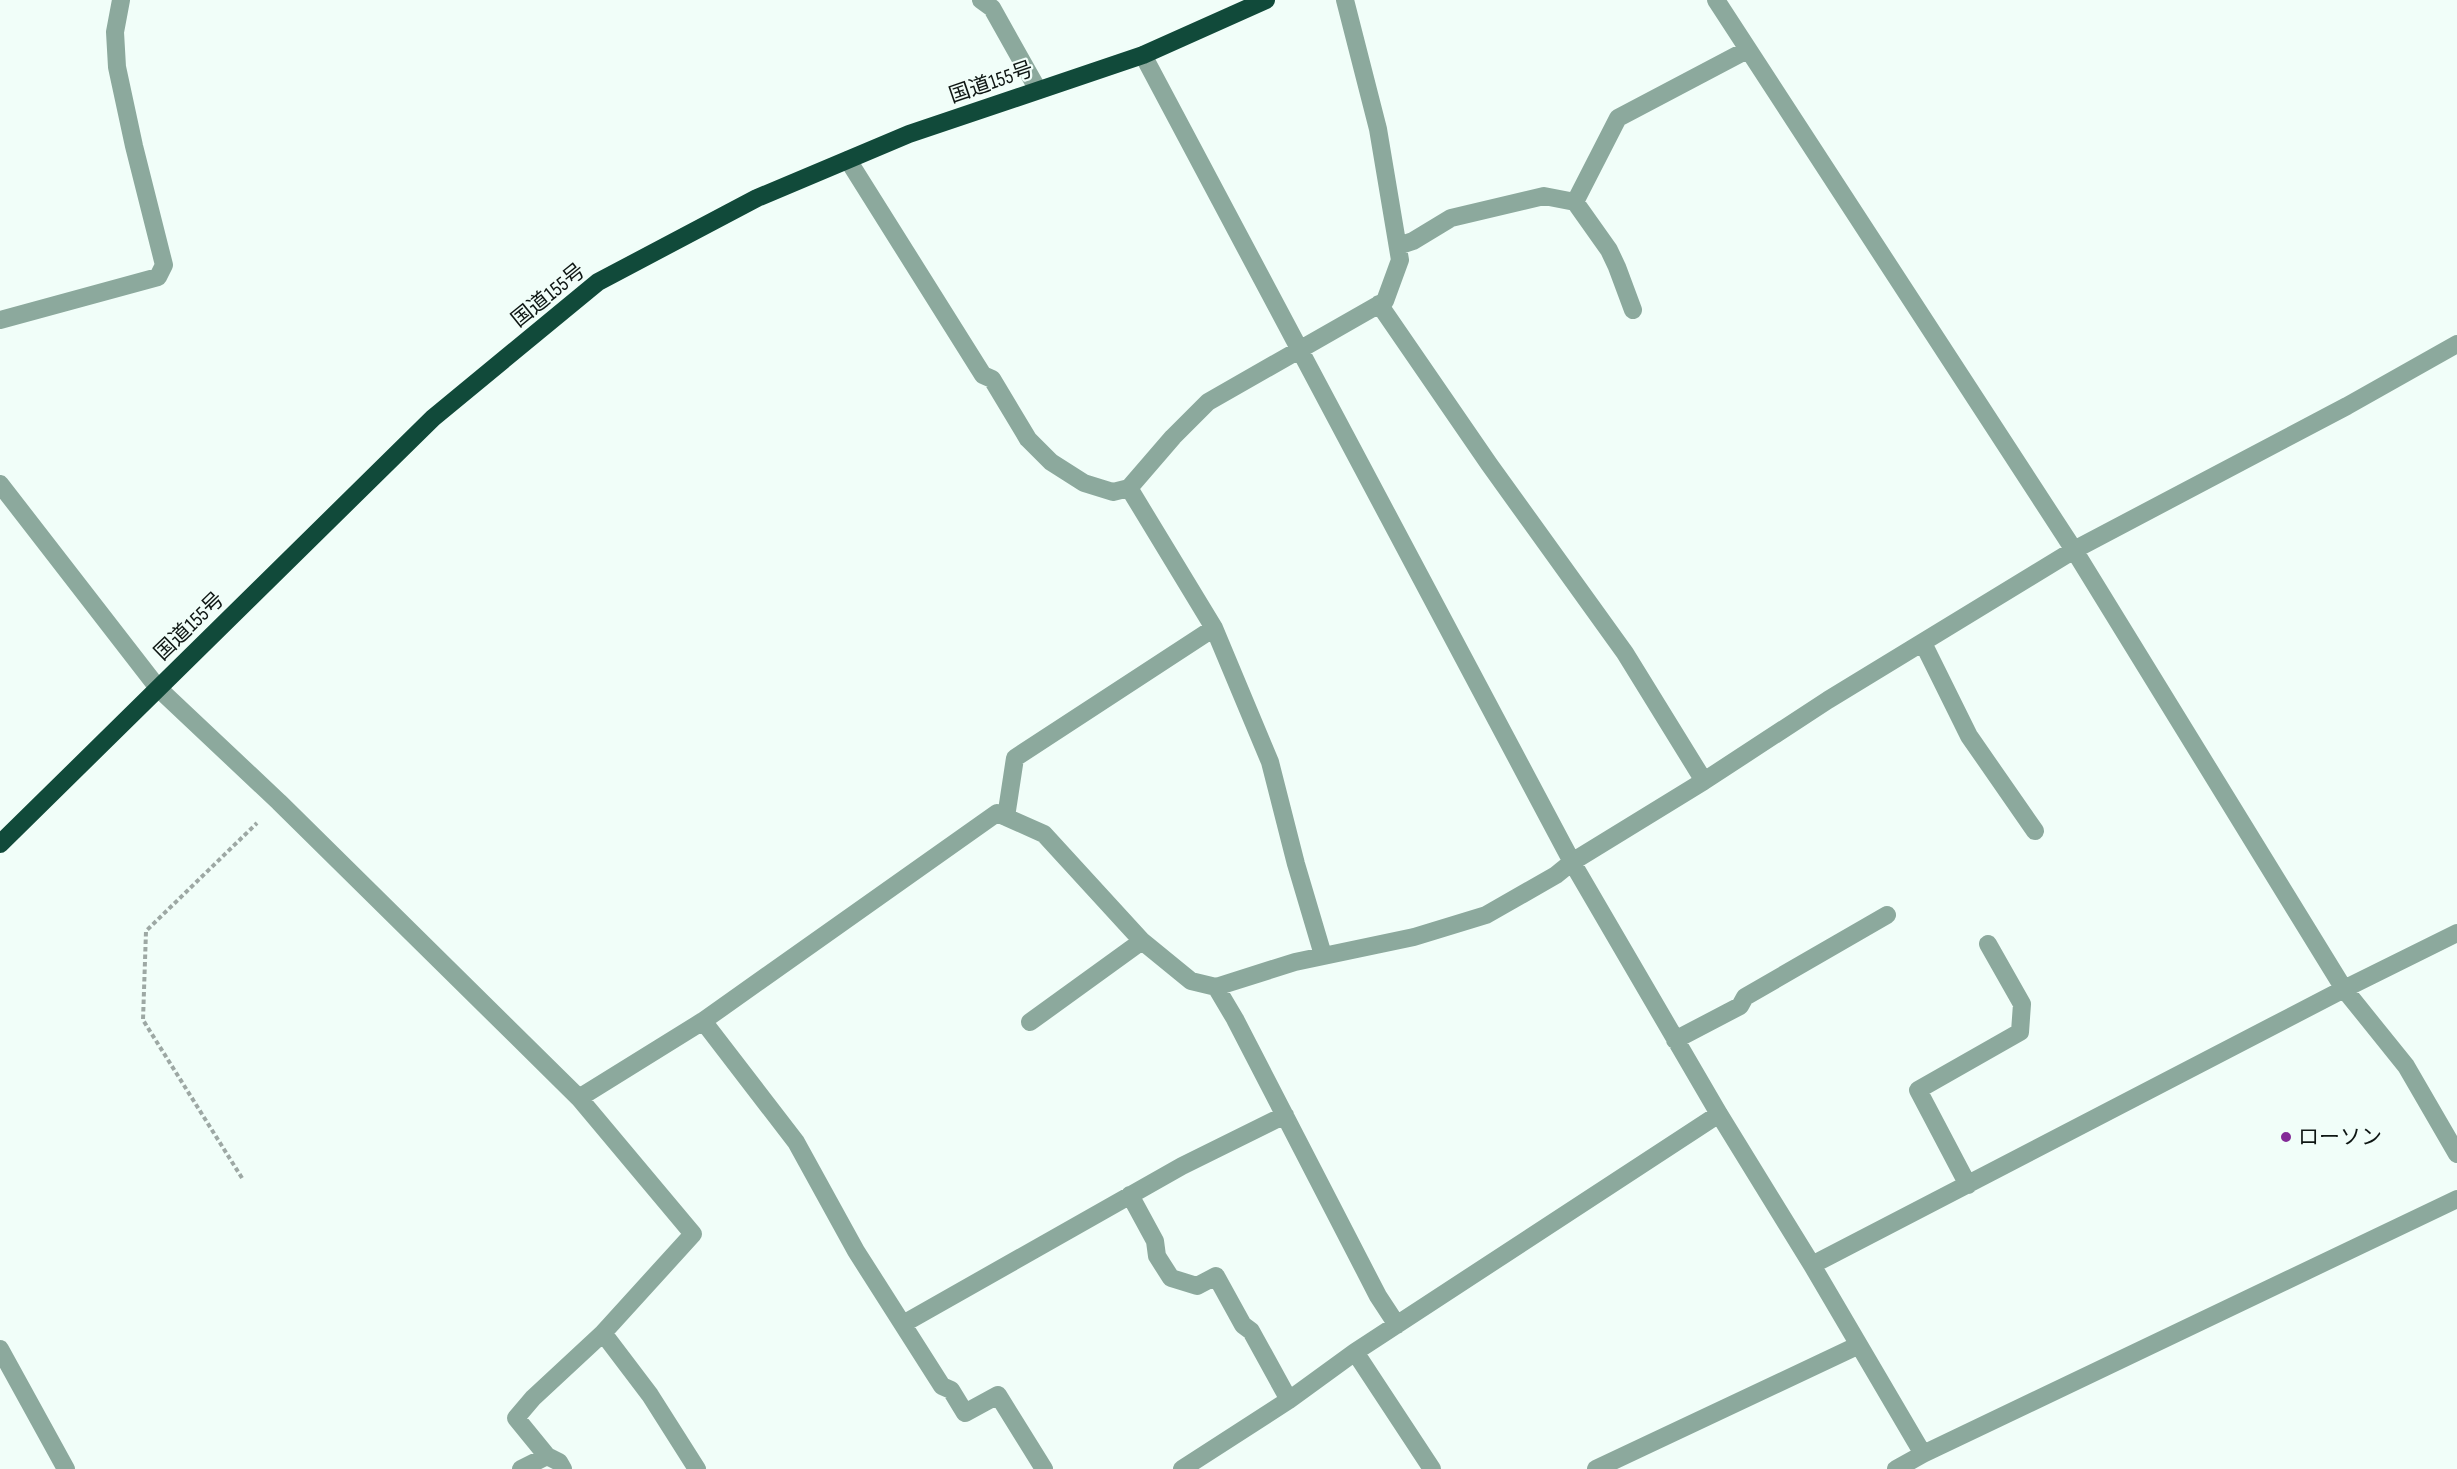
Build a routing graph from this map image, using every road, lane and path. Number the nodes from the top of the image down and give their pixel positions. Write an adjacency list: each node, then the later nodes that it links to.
1 (120, 0): 14 (street)
2 (981, 0): 8 (street)
3 (1266, 0): 7 (highway, 国道155号)
4 (1345, 0): 11 (street)
5 (1716, 0): 6 (street)
6 (1747, 50): 10 (street); 19 (street)
7 (1143, 55): 8 (highway, 国道155号); 16 (street)
8 (1038, 90): 9 (highway, 国道155号)
9 (848, 160): 18 (street); 22 (highway, 国道155号)
10 (1575, 202): 11 (street); 13 (street)
11 (1398, 246): 12 (street)
12 (1379, 304): 16 (street); 23 (street)
13 (1632, 310)
14 (0, 320)
15 (2457, 344): 19 (street)
16 (1299, 350): 18 (street); 28 (street)
17 (0, 484): 22 (street)
18 (1129, 488): 20 (street)
19 (2074, 550): 21 (street); 35 (street)
20 (1214, 628): 25 (street); 33 (street)
21 (1923, 643): 23 (street); 26 (street)
22 (158, 688): 24 (street); 27 (highway, 国道155号)
23 (1704, 781): 28 (street)
24 (279, 802): 39 (street); 43 (path)
25 (1006, 817): 31 (street); 36 (street)
26 (2035, 831)
27 (0, 844)
28 (1572, 862): 33 (street); 38 (street)
29 (1887, 915): 38 (street)
30 (2457, 933): 35 (street)
31 (1142, 941): 34 (street); 37 (street)
32 (1988, 944): 44 (street)
33 (1323, 955): 34 (street)
34 (1216, 987): 41 (street)
35 (2344, 989): 42 (street); 44 (street)
36 (703, 1022): 39 (street); 48 (street)
37 (1030, 1022)
38 (1675, 1040): 40 (street)
39 (579, 1098): 50 (street)
40 (1719, 1114): 47 (street); 49 (street)
41 (1285, 1115): 45 (street); 49 (street)
42 (2457, 1154)
43 (242, 1178)
44 (1968, 1185): 47 (street)
45 (1130, 1195): 48 (street); 54 (street)
46 (2457, 1199): 55 (street)
47 (1812, 1265): 51 (street)
48 (903, 1324): 61 (street)
49 (1397, 1325): 53 (street)
50 (603, 1333): 56 (street); 60 (street)
51 (1859, 1345): 55 (street); 64 (street)
52 (0, 1349): 57 (street)
53 (1355, 1352): 54 (street); 63 (street)
54 (1289, 1400): 62 (street)
55 (1923, 1454): 65 (street)
56 (547, 1456): 58 (street); 59 (street)
57 (66, 1469)
58 (521, 1469)
59 (563, 1469)
60 (697, 1469)
61 (1044, 1469)
62 (1182, 1469)
63 (1432, 1469)
64 (1596, 1469)
65 (1896, 1469)

